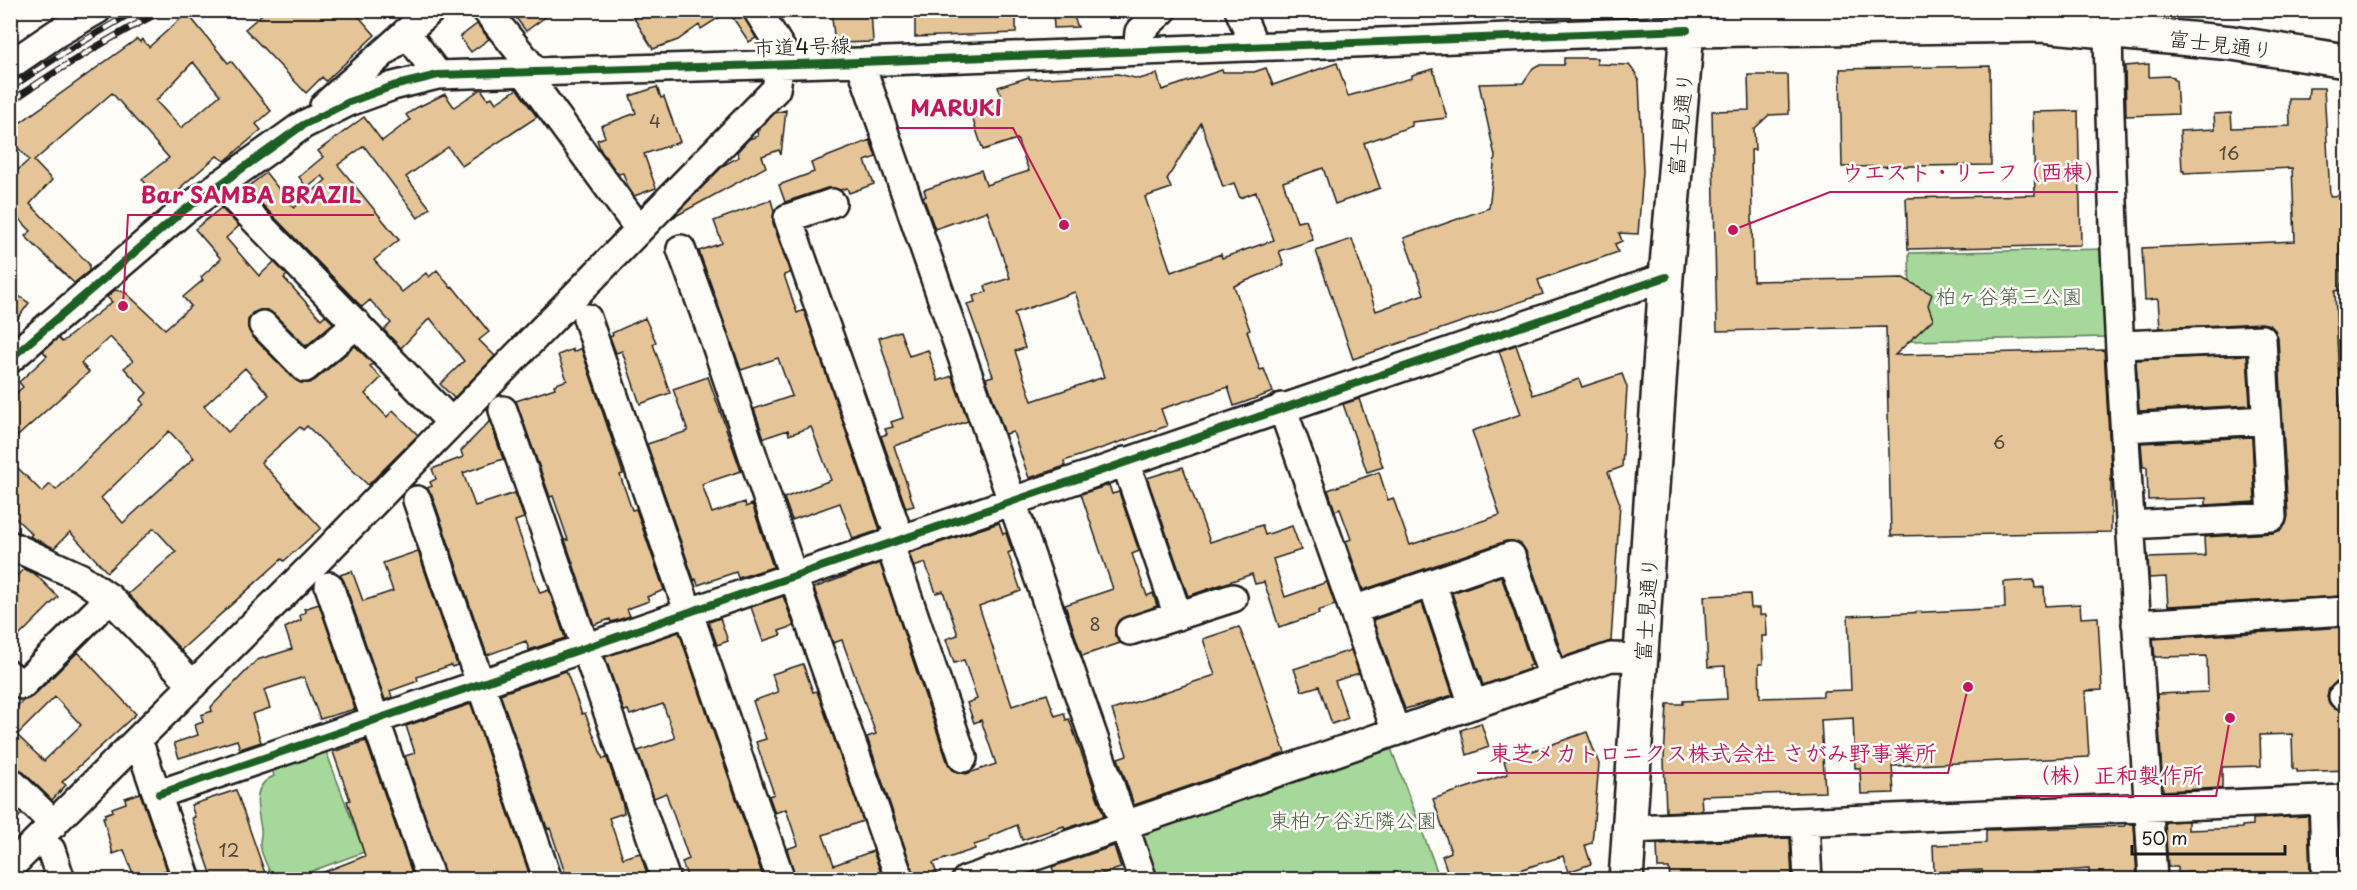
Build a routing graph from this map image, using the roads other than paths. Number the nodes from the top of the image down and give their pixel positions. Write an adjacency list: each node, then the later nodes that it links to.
1 (97, 10): 8 (street)
2 (431, 10): 11 (street)
3 (486, 10): 18 (street)
4 (757, 10): 16 (street)
5 (1163, 10): 13 (street)
6 (1239, 10): 12 (street)
7 (2042, 18): 9 (main road, 富士見通り); 10 (main road, 富士見通り)
8 (57, 22): 17 (street)
9 (1687, 30): 12 (street, 市道4号線); 25 (main road, 富士見通り)
10 (2108, 30): 14 (main road, 富士見通り); 29 (street)
11 (406, 32): 19 (street); 20 (street)
12 (1255, 47): 13 (street, 市道4号線)
13 (1137, 51): 15 (street, 市道4号線)
14 (2346, 61)
15 (860, 62): 16 (street, 市道4号線); 38 (street)
16 (781, 64): 18 (street, 市道4号線); 23 (street)
17 (10, 65)
18 (530, 71): 19 (street, 市道4号線); 23 (street)
19 (438, 75): 20 (street, 市道4号線)
20 (303, 125): 21 (street, 市道4号線)
21 (220, 184): 27 (street); 30 (street, 市道4号線)
22 (832, 203): 40 (street)
23 (639, 229): 34 (street)
24 (681, 249): 42 (street)
25 (1666, 277): 31 (street); 54 (main road, 富士見通り)
26 (587, 318): 49 (street)
27 (357, 324): 28 (street); 34 (street)
28 (263, 325)
29 (2121, 345): 33 (street); 35 (street)
30 (10, 359)
31 (1282, 407): 36 (street); 47 (street)
32 (503, 410): 53 (street)
33 (2266, 420): 35 (street); 39 (street)
34 (451, 422): 58 (street)
35 (2126, 428): 39 (street)
36 (1125, 461): 38 (street); 50 (street)
37 (417, 500): 57 (street)
38 (1012, 500): 40 (street); 69 (street)
39 (2130, 525): 51 (street)
40 (895, 541): 42 (street); 63 (street)
41 (10, 545): 45 (street)
42 (793, 576): 49 (street); 79 (street)
43 (1432, 583): 47 (street); 56 (street); 59 (street)
44 (329, 586): 60 (street)
45 (110, 598): 55 (street); 58 (street)
46 (1233, 598): 50 (street)
47 (1353, 610): 61 (street)
48 (2346, 611): 51 (street)
49 (689, 612): 53 (street); 78 (street)
50 (1178, 616): 52 (street)
51 (2136, 624): 67 (street)
52 (1130, 631)
53 (586, 647): 57 (street); 77 (street)
54 (1642, 657): 56 (street); 70 (main road, 富士見通り)
55 (10, 675)
56 (1552, 677): 59 (street)
57 (480, 684): 60 (street); 76 (street)
58 (193, 685): 62 (street)
59 (1473, 705): 61 (street)
60 (376, 719): 65 (street); 75 (street)
61 (1395, 732): 69 (street)
62 (138, 740): 65 (street); 71 (street)
63 (963, 758)
64 (10, 781): 71 (street)
65 (159, 794): 74 (street)
66 (2335, 800): 67 (street); 85 (street)
67 (2148, 807): 68 (street); 84 (street)
68 (1805, 823): 70 (street); 83 (street)
69 (1124, 825): 80 (street); 81 (street)
70 (1629, 829): 82 (main road, 富士見通り)
71 (52, 837): 72 (street); 73 (street)
72 (10, 867)
73 (61, 879)
74 (187, 879)
75 (431, 879)
76 (548, 879)
77 (666, 879)
78 (781, 879)
79 (900, 879)
80 (966, 879)
81 (1143, 879)
82 (1626, 879)
83 (1808, 879)
84 (2152, 879)
85 (2326, 879)

